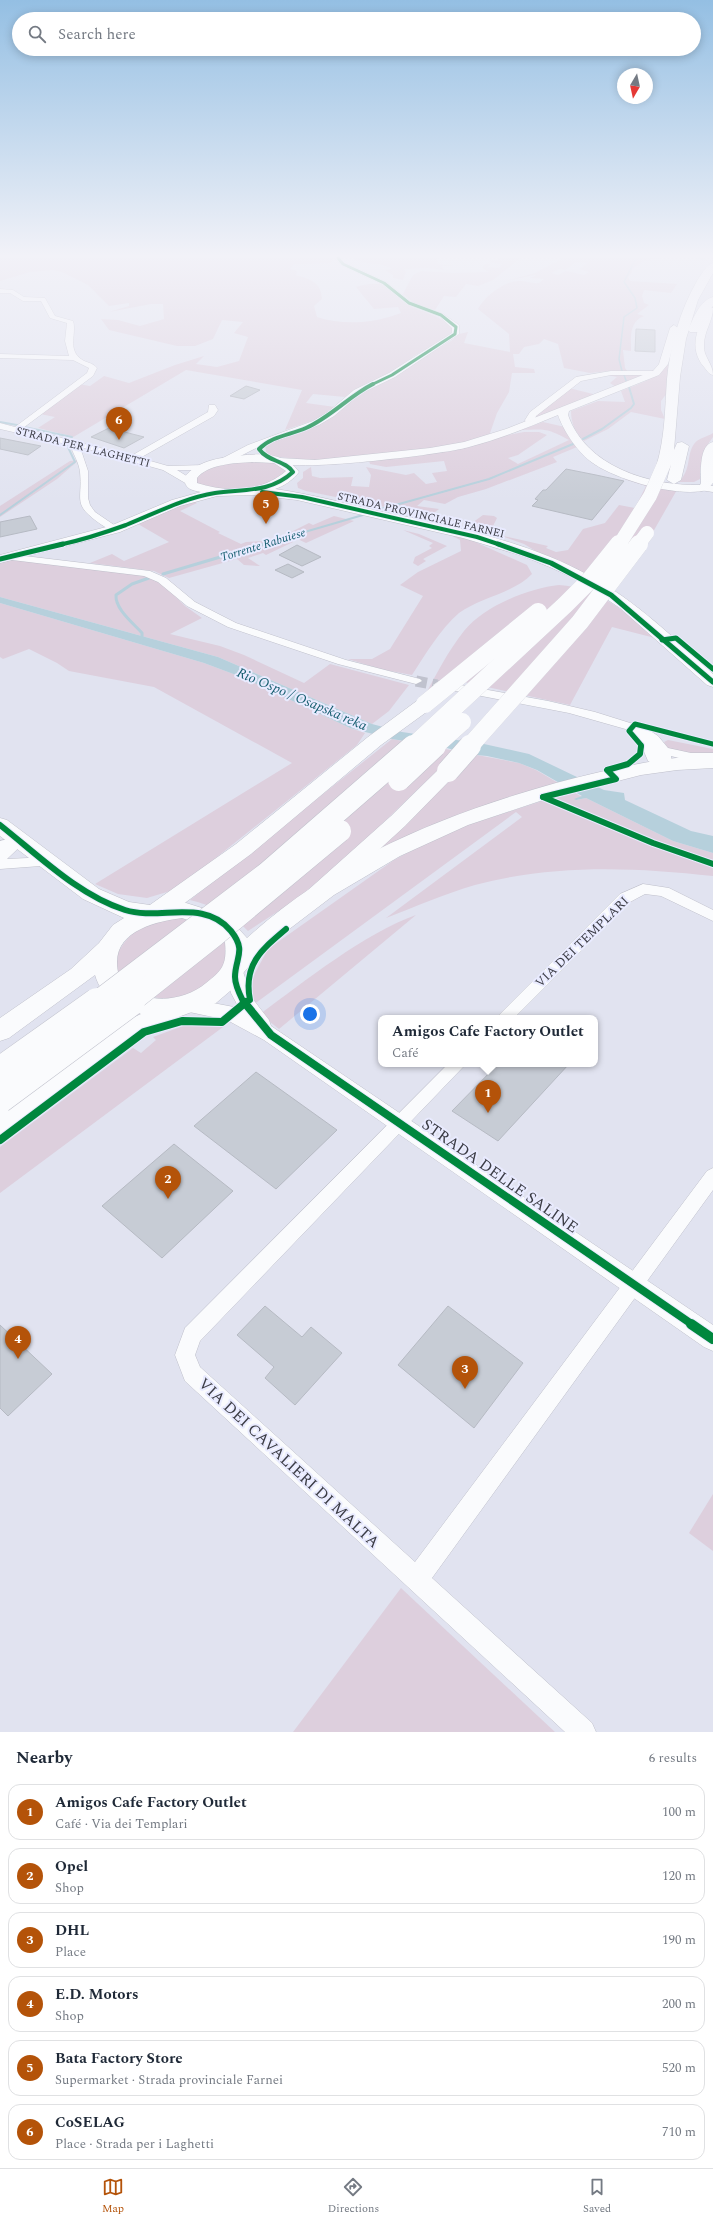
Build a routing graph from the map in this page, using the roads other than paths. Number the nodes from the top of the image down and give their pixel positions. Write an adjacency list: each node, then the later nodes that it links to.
1 (68, 339): 8 (street)
2 (449, 339): 18 (street)
3 (671, 339): 11 (street)
4 (681, 339): 39 (main road, bridge)
5 (693, 339): 9 (main road)
6 (701, 339): 10 (street)
7 (0, 356): 8 (street)
8 (76, 358): 16 (street)
9 (688, 359)
10 (713, 372)
11 (656, 373): 13 (street); 14 (street)
12 (212, 407): 21 (street)
13 (561, 418): 14 (street); 30 (street)
14 (535, 421): 24 (street)
15 (0, 426): 16 (street, STRADA PER I LAGHETTI)
16 (17, 429): 19 (street, STRADA PER I LAGHETTI)
17 (684, 429): 34 (main road)
18 (267, 441): 22 (street); 23 (street)
19 (74, 442): 21 (street, STRADA PER I LAGHETTI); 37 (street)
20 (713, 445): 30 (street)
21 (132, 459): 26 (street, STRADA PER I LAGHETTI)
22 (274, 460): 23 (main road); 24 (street); 27 (main road)
23 (222, 462): 25 (main road)
24 (316, 463): 27 (street)
25 (202, 467): 26 (street, STRADA PER I LAGHETTI); 29 (main road)
26 (166, 468): 29 (street, STRADA PER I LAGHETTI)
27 (293, 472): 28 (main road)
28 (283, 481): 31 (main road); 33 (main road, STRADA PROVINCIALE FARNEI)
29 (191, 483): 32 (main road); 35 (main road)
30 (708, 488)
31 (250, 491): 32 (main road); 33 (main road, STRADA PROVINCIALE FARNEI)
32 (217, 492): 35 (main road)
33 (302, 497): 42 (main road, STRADA PROVINCIALE FARNEI)
34 (666, 498)
35 (176, 502): 37 (main road)
36 (655, 521): 38 (main road, bridge)
37 (115, 529): 40 (main road)
38 (637, 548): 54 (main road, bridge); 65 (main road, bridge)
39 (616, 550): 55 (main road, bridge); 64 (main road, bridge)
40 (4, 558): 41 (street)
41 (416, 681)
42 (713, 682)
43 (437, 685): 44 (street)
44 (637, 729): 46 (street); 46 (street)
45 (713, 756): 46 (street)
46 (664, 758): 47 (main road); 54 (main road)
47 (713, 762)
48 (0, 825): 49 (main road)
49 (10, 843): 50 (street); 51 (main road)
50 (0, 858)
51 (49, 862): 52 (street); 53 (main road)
52 (0, 864)
53 (90, 894): 55 (main road); 57 (main road)
54 (315, 896): 58 (main road)
55 (155, 914): 57 (main road); 58 (main road)
56 (713, 916): 60 (street, VIA DEI TEMPLARI)
57 (111, 943): 59 (main road); 61 (main road)
58 (236, 968): 59 (main road); 62 (street, STRADA DELLE SALINE)
59 (183, 1006): 62 (street, STRADA DELLE SALINE); 67 (main road)
60 (507, 1015)
61 (0, 1031)
62 (272, 1035): 66 (street, STRADA DELLE SALINE)
63 (455, 1067): 66 (street)
64 (0, 1071)
65 (0, 1098)
66 (399, 1123): 69 (street, STRADA DELLE SALINE); 71 (street, VIA DEI CAVALIERI DI MALTA)
67 (0, 1125)
68 (713, 1176): 69 (street)
69 (634, 1284): 70 (street, STRADA DELLE SALINE); 71 (street)
70 (713, 1339)
71 (416, 1580): 72 (street, VIA DEI CAVALIERI DI MALTA)
72 (582, 1732)

